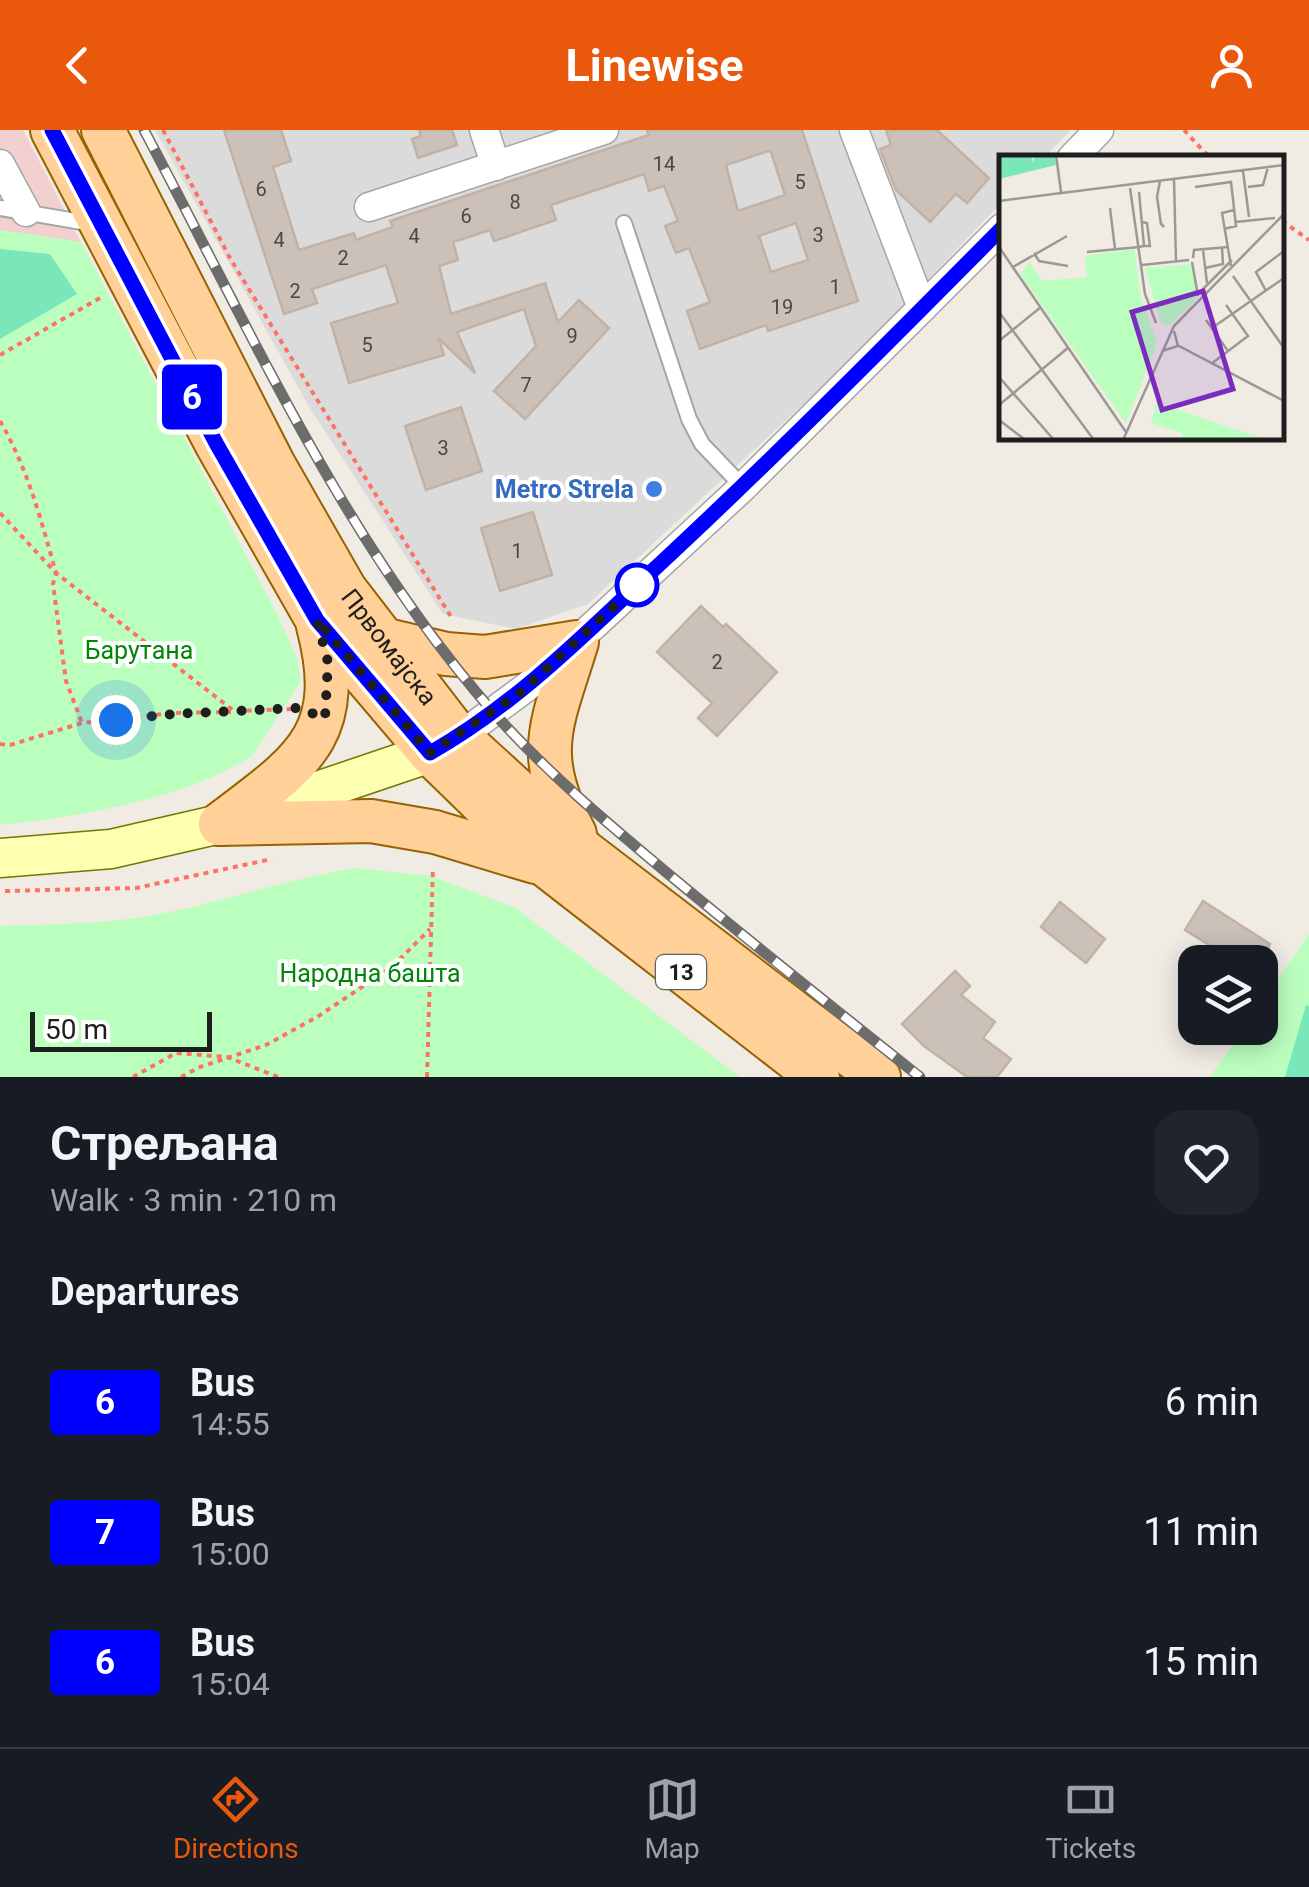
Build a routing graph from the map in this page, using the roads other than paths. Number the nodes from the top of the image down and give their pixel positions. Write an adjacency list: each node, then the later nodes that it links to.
1 (52, 130): 13 (main road, Првомајска / 13)
2 (103, 130): 18 (main road, Првомајска / 13)
3 (484, 130): 9 (street)
4 (604, 130): 9 (street)
5 (854, 130): 15 (street)
6 (1099, 130): 7 (street)
7 (1075, 155)
8 (0, 164): 11 (street)
9 (496, 166): 10 (street)
10 (369, 208)
11 (13, 210): 13 (lane)
12 (624, 224): 16 (lane)
13 (103, 226): 17 (main road, Првомајска / 13)
14 (999, 231): 15 (street)
15 (922, 308): 16 (street)
16 (743, 487): 19 (street)
17 (317, 620): 20 (main road, Првомајска / 13); 21 (main road)
18 (382, 640): 19 (main road); 20 (main road, Првомајска / 13)
19 (577, 642): 20 (street); 23 (main road)
20 (445, 745): 21 (street); 23 (main road, Првомајска / 13)
21 (220, 824): 22 (street); 23 (main road)
22 (0, 858)
23 (565, 859): 24 (main road, Првомајска / 13); 25 (main road, Првомајска / 13)
24 (818, 1077)
25 (879, 1077)

